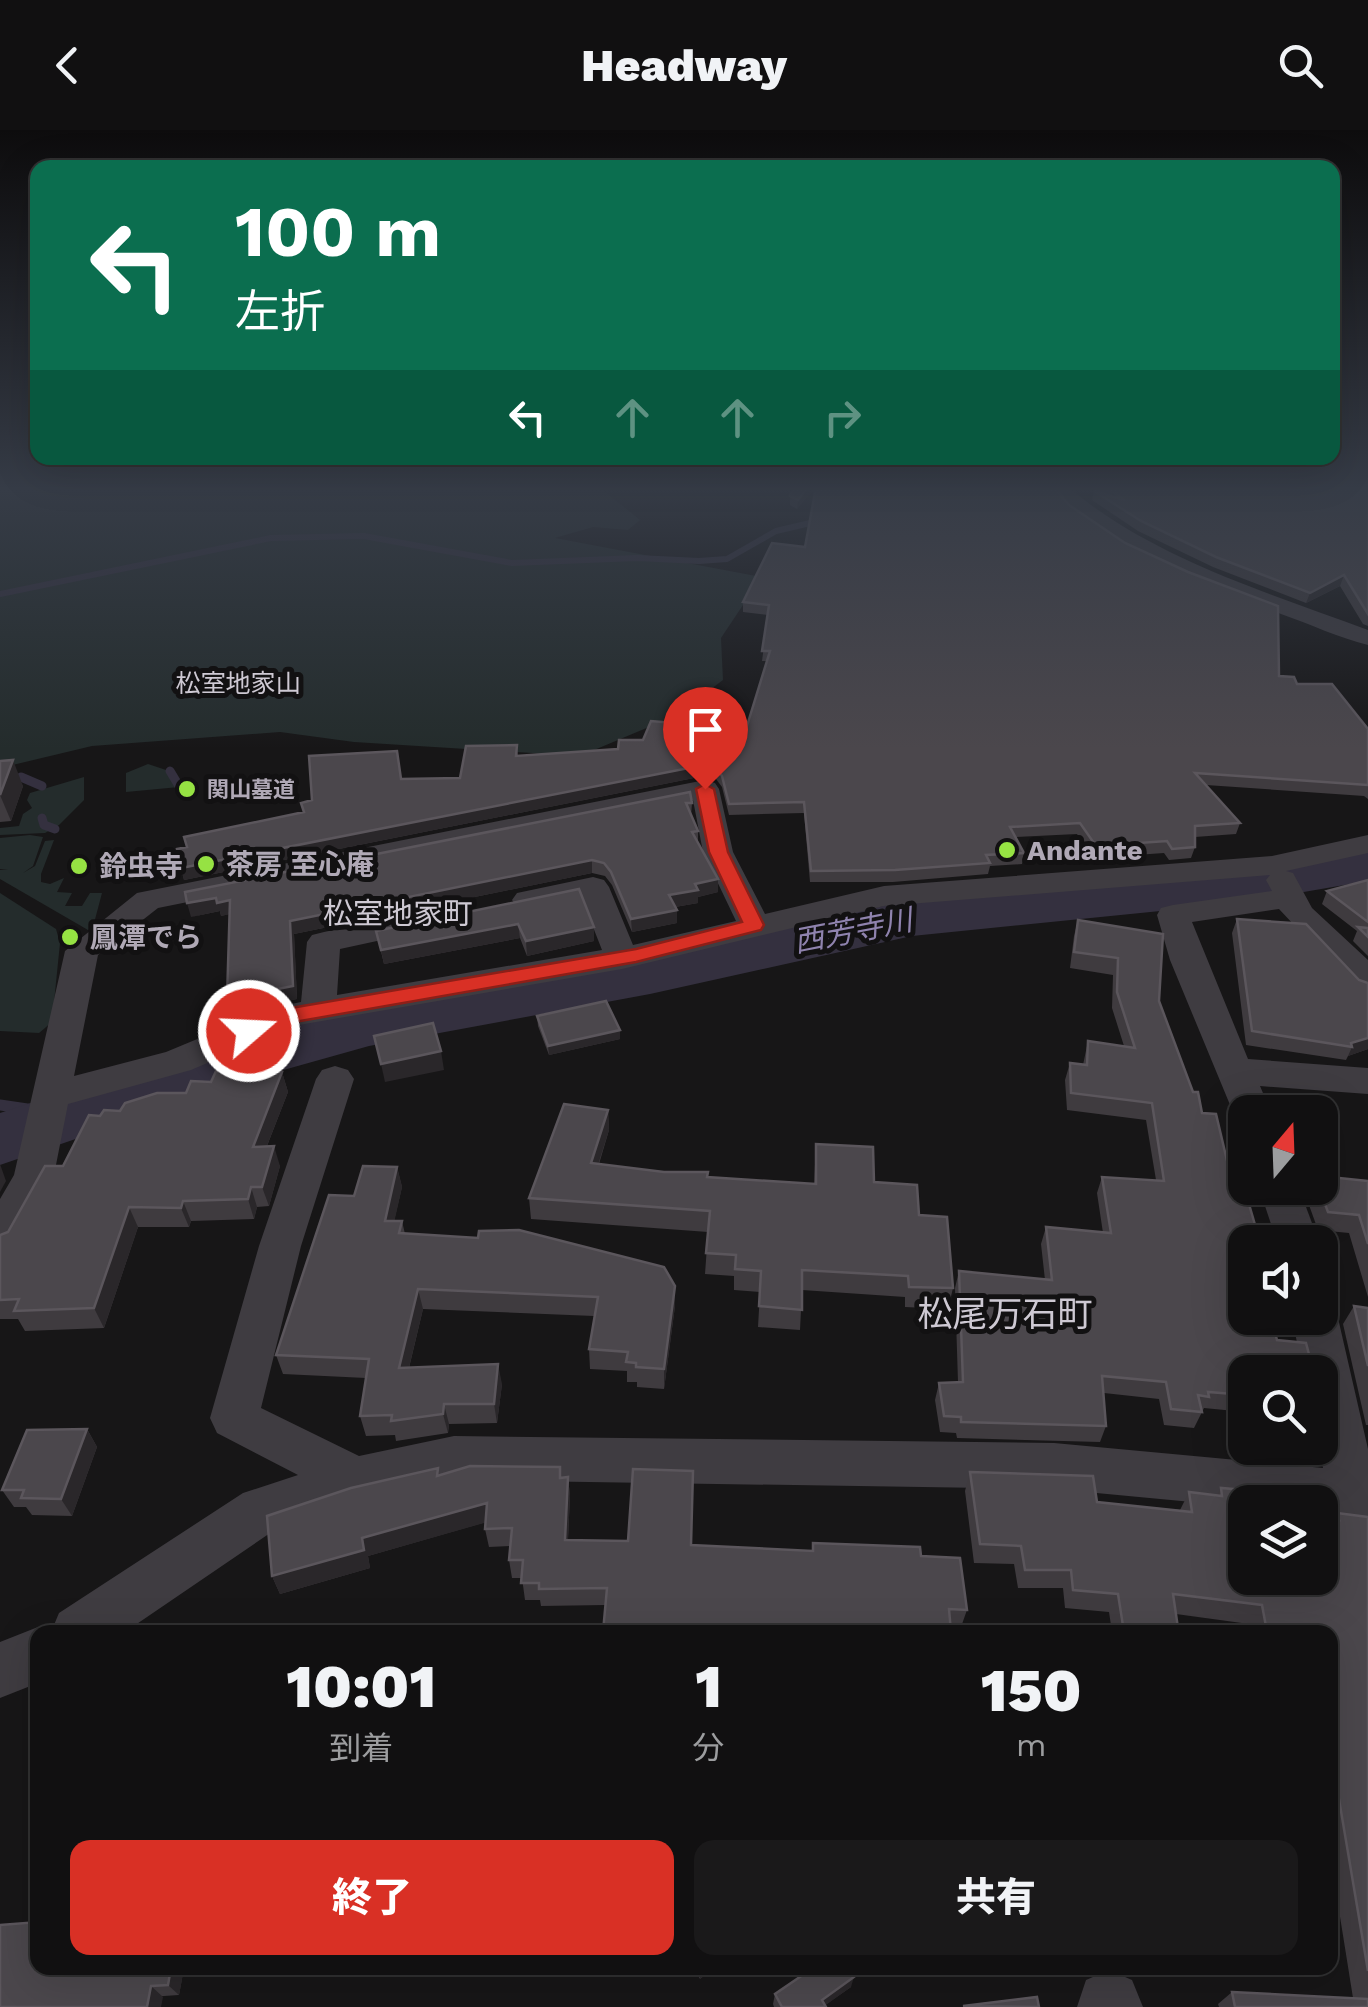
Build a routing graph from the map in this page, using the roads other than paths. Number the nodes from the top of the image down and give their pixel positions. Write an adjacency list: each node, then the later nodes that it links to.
1 (1199, 575): 2 (street)
2 (1366, 637)
3 (1368, 844): 4 (street)
4 (1272, 865): 5 (street); 8 (street)
5 (1293, 897): 10 (street); 12 (street)
6 (497, 907): 9 (street)
7 (458, 915): 11 (street)
8 (754, 925): 9 (street); 16 (street)
9 (622, 958): 11 (street)
10 (1368, 984)
11 (318, 1011): 16 (street)
12 (1238, 1071): 14 (street); 15 (street)
13 (335, 1079): 19 (street)
14 (1368, 1081)
15 (1246, 1095)
16 (50, 1096): 17 (street)
17 (0, 1238)
18 (1319, 1335): 20 (street)
19 (356, 1480): 20 (street); 21 (street)
20 (1360, 1495)
21 (88, 1625)
22 (30, 1658): 23 (street)
23 (0, 1670)

